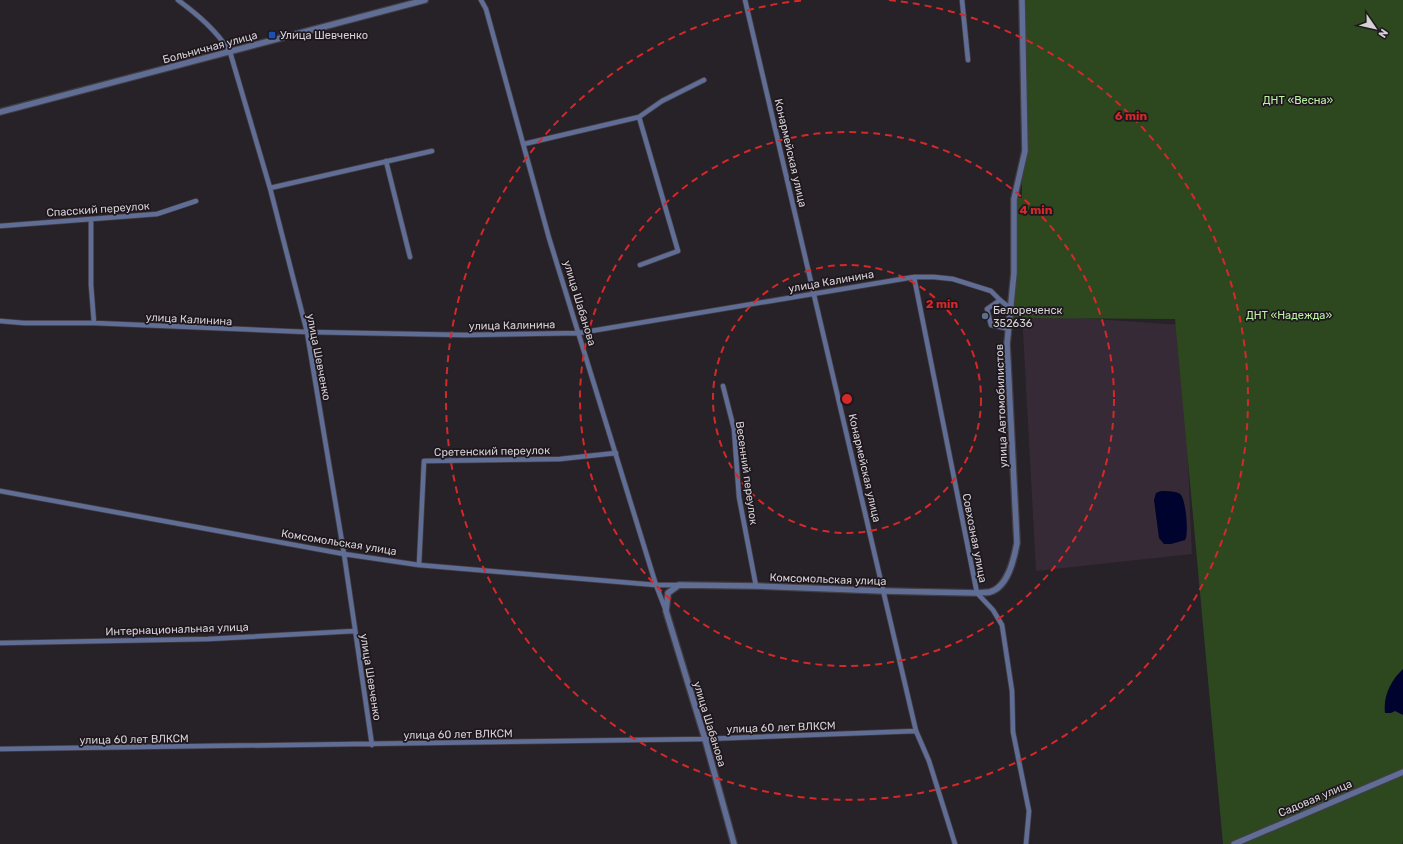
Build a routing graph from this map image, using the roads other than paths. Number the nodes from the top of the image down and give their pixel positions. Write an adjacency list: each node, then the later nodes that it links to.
1 (179, 0): 7 (street, улица Шевченко)
2 (425, 0): 7 (street, Больничная улица)
3 (481, 0): 12 (street, улица Шабанова)
4 (746, 0): 22 (street, Конармейская улица)
5 (962, 0): 8 (street)
6 (1022, 0): 24 (street, улица Автомобилистов)
7 (230, 52): 10 (street, Больничная улица); 15 (street, улица Шевченко)
8 (968, 60)
9 (704, 80): 11 (street)
10 (0, 112)
11 (639, 117): 12 (street); 20 (street)
12 (524, 144): 29 (street, улица Шабанова)
13 (432, 151): 14 (street)
14 (386, 161): 15 (street); 19 (street)
15 (270, 188): 28 (street, улица Шевченко)
16 (196, 201): 17 (street, Спасский переулок)
17 (91, 219): 18 (street, Спасский переулок); 26 (street)
18 (0, 226)
19 (410, 257)
20 (640, 265)
21 (914, 276): 22 (street, улица Калинина); 23 (street, улица Калинина); 39 (street, Совхозная улица)
22 (815, 293): 29 (street, улица Калинина); 38 (street, Конармейская улица)
23 (1000, 300): 24 (street, улица Калинина); 27 (street)
24 (1011, 309): 27 (street, улица Автомобилистов)
25 (0, 320): 26 (street, улица Калинина)
26 (94, 323): 28 (street, улица Калинина)
27 (1009, 329): 39 (street, улица Автомобилистов)
28 (307, 332): 29 (street, улица Калинина); 33 (street, улица Шевченко)
29 (579, 333): 31 (street, улица Шабанова)
30 (723, 386): 37 (street, Весенний переулок)
31 (616, 453): 34 (street, Сретенский переулок); 35 (street, улица Шабанова)
32 (0, 491): 33 (street, Комсомольская улица)
33 (344, 554): 34 (street, Комсомольская улица); 41 (street, улица Шевченко)
34 (419, 564): 35 (street, Комсомольская улица)
35 (656, 585): 36 (street, Комсомольская улица); 40 (street, улица Шабанова)
36 (679, 585): 37 (street, Комсомольская улица); 40 (street, улица Шабанова)
37 (756, 586): 38 (street, Комсомольская улица)
38 (884, 591): 39 (street, Комсомольская улица); 43 (street, Конармейская улица)
39 (977, 593): 50 (street, Совхозная улица)
40 (666, 611): 44 (street, улица Шабанова)
41 (355, 631): 42 (street, Интернациональная улица); 45 (street, улица Шевченко)
42 (0, 643)
43 (916, 731): 44 (street, улица 60 лет ВЛКСМ); 49 (street, Конармейская улица)
44 (705, 739): 45 (street, улица 60 лет ВЛКСМ); 48 (street, улица Шабанова)
45 (372, 745): 46 (street, улица 60 лет ВЛКСМ)
46 (0, 749)
47 (1403, 772): 51 (street, Садовая улица)
48 (734, 844)
49 (955, 844)
50 (1026, 844)
51 (1234, 844)

